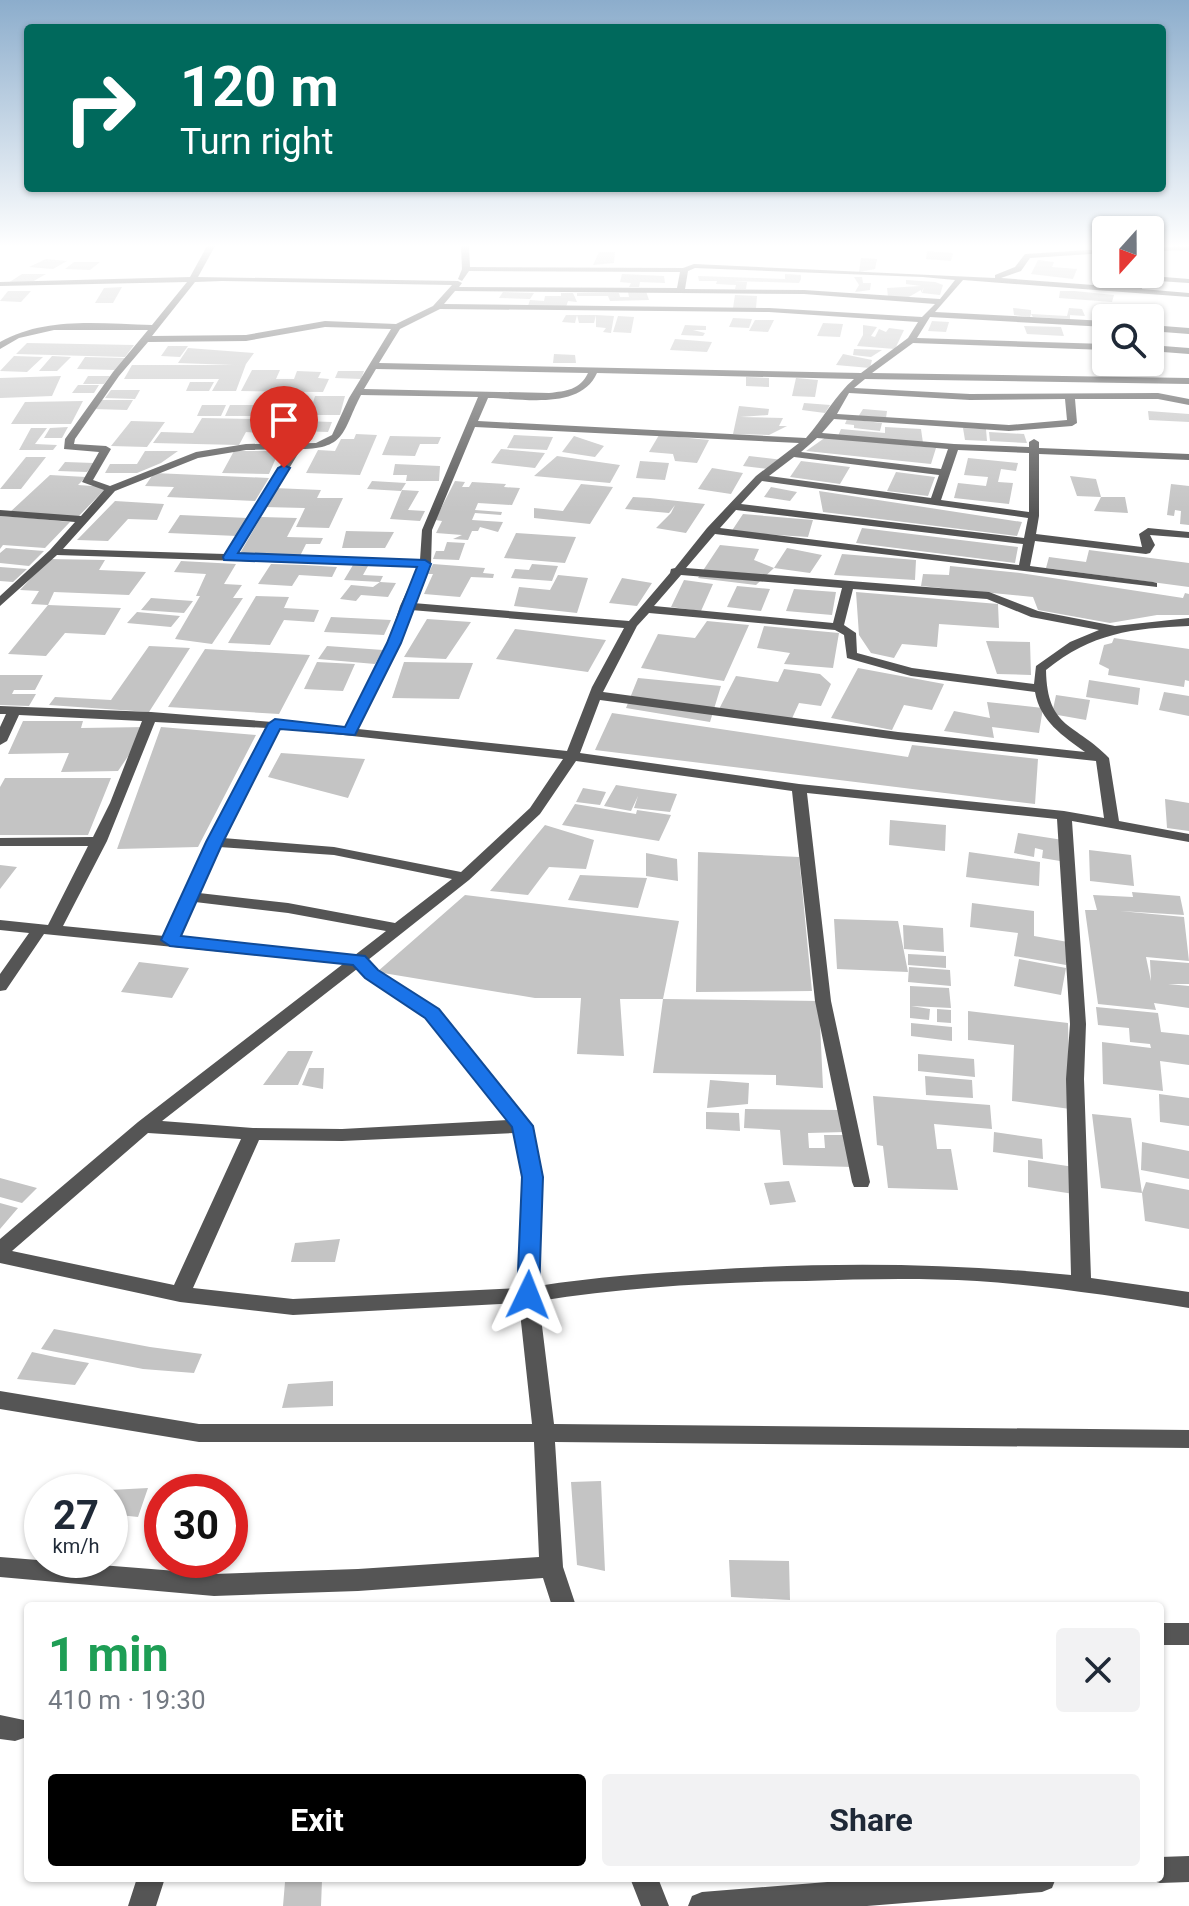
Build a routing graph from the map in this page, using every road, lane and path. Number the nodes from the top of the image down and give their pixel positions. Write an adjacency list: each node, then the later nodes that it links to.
1 (22, 335): 8 (street)
2 (148, 335): 6 (street)
3 (263, 335): 6 (street)
4 (392, 335): 12 (street)
5 (914, 335): 7 (street)
6 (144, 339): 32 (street)
7 (911, 340): 9 (street); 14 (street)
8 (0, 346)
9 (1092, 346)
10 (1164, 349): 11 (street)
11 (1189, 351)
12 (372, 366): 13 (street); 17 (street)
13 (594, 370): 14 (street); 18 (street)
14 (863, 376): 15 (street); 16 (street)
15 (1189, 381)
16 (846, 390): 19 (street); 21 (street)
17 (358, 392): 18 (street); 25 (street)
18 (484, 395): 22 (street)
19 (1070, 398): 20 (street); 23 (street)
20 (1189, 402)
21 (831, 416): 23 (street); 24 (street)
22 (472, 424): 24 (street); 43 (street)
23 (1031, 428): 27 (street)
24 (811, 438): 26 (street); 28 (street)
25 (298, 446): 32 (street); 42 (street)
26 (954, 447): 27 (street); 30 (street)
27 (1035, 450): 29 (street); 36 (street)
28 (791, 454): 30 (street); 31 (street)
29 (1189, 457)
30 (946, 473): 33 (street)
31 (760, 478): 33 (street); 34 (street)
32 (111, 489): 37 (street)
33 (935, 501): 36 (street)
34 (733, 506): 38 (street); 40 (street)
35 (0, 513): 37 (street)
36 (1034, 516): 40 (street)
37 (83, 519): 41 (street)
38 (711, 530): 44 (street); 45 (street)
39 (1189, 535): 40 (street)
40 (1031, 539): 44 (street)
41 (54, 552): 42 (street); 48 (street)
42 (229, 557): 43 (street)
43 (425, 564): 49 (street)
44 (1024, 567): 47 (street)
45 (675, 571): 46 (street); 50 (street)
46 (848, 585): 53 (street); 54 (street)
47 (1153, 585)
48 (0, 602)
49 (406, 606): 52 (street); 61 (street)
50 (645, 609): 52 (street); 53 (street)
51 (1189, 622): 54 (street)
52 (632, 625): 56 (street)
53 (838, 627): 55 (street)
54 (1114, 629): 55 (street)
55 (1039, 689): 64 (street)
56 (595, 695): 63 (street); 64 (street)
57 (0, 710): 58 (street)
58 (15, 710): 59 (street); 62 (street)
59 (151, 716): 60 (street); 69 (street)
60 (275, 724): 61 (street); 71 (street)
61 (350, 732): 63 (street)
62 (0, 741)
63 (572, 756): 65 (street); 72 (street)
64 (1102, 758): 67 (street)
65 (799, 788): 66 (street); 83 (street)
66 (1064, 815): 67 (street); 85 (street)
67 (1112, 822): 68 (street)
68 (1189, 838)
69 (100, 841): 70 (street); 76 (street)
70 (0, 842)
71 (214, 842): 72 (street); 73 (street)
72 (464, 877): 75 (street)
73 (189, 897): 75 (street); 77 (street)
74 (0, 925): 76 (street)
75 (397, 928): 78 (street)
76 (46, 929): 77 (street); 79 (street)
77 (170, 940): 78 (street)
78 (358, 960): 80 (street); 81 (street)
79 (0, 986)
80 (144, 1126): 82 (street); 84 (street)
81 (522, 1126): 82 (street); 87 (street)
82 (253, 1134): 86 (street)
83 (861, 1182)
84 (0, 1253): 86 (street)
85 (1081, 1284): 87 (street); 88 (street)
86 (180, 1294): 87 (street)
87 (528, 1295): 90 (street)
88 (1189, 1300)
89 (0, 1400): 90 (street)
90 (544, 1433): 91 (street); 93 (street)
91 (1189, 1439)
92 (0, 1567): 93 (street)
93 (551, 1567): 94 (street)
94 (563, 1602)
95 (1164, 1634): 96 (street)
96 (1189, 1634)
97 (1189, 1869): 98 (street)
98 (1164, 1870)
99 (150, 1882): 102 (street)
100 (646, 1882): 103 (street)
101 (993, 1882): 104 (street)
102 (142, 1906)
103 (655, 1906)
104 (702, 1906)

